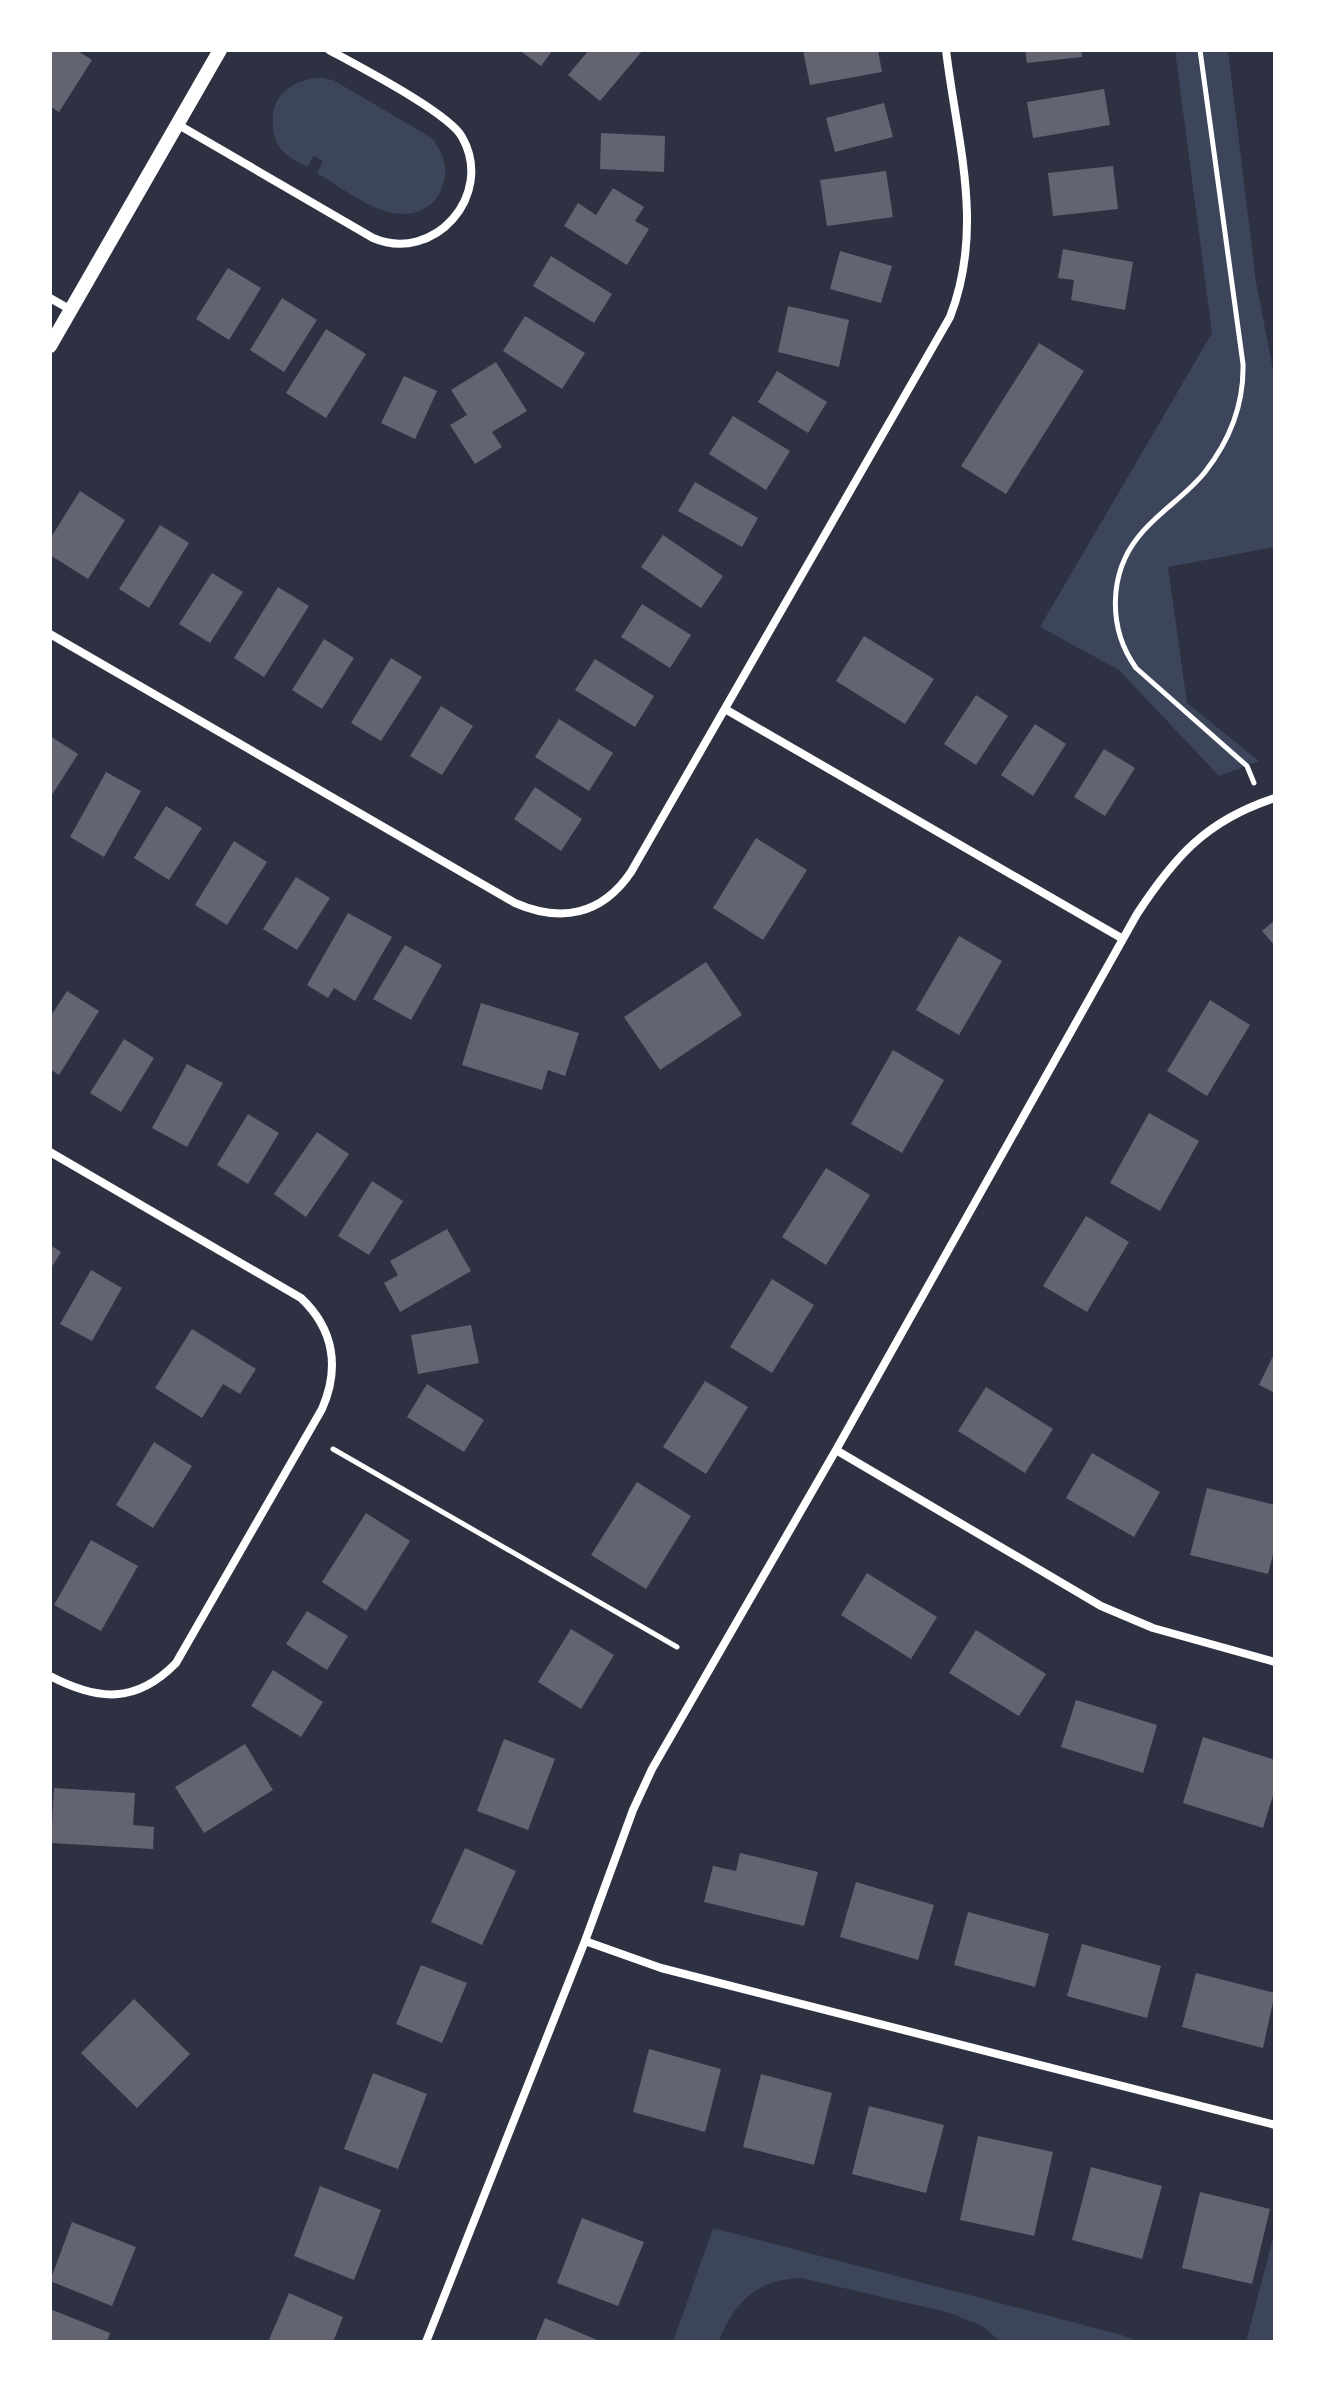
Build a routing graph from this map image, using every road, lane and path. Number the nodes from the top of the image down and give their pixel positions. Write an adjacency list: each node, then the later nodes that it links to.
1 (220, 50): 5 (street)
2 (329, 50): 5 (street)
3 (946, 50): 10 (street)
4 (1200, 50): 11 (path)
5 (177, 124): 7 (street)
6 (50, 298): 7 (street)
7 (71, 310): 8 (street)
8 (50, 346)
9 (50, 634): 10 (street)
10 (725, 709): 13 (street)
11 (1250, 769)
12 (1275, 798): 13 (street)
13 (1123, 939): 16 (street)
14 (50, 1152): 19 (street)
15 (333, 1449): 17 (path)
16 (836, 1450): 18 (street); 20 (street)
17 (677, 1647)
18 (1275, 1662)
19 (50, 1676)
20 (585, 1941): 21 (street); 22 (street)
21 (1275, 2125)
22 (426, 2342)

